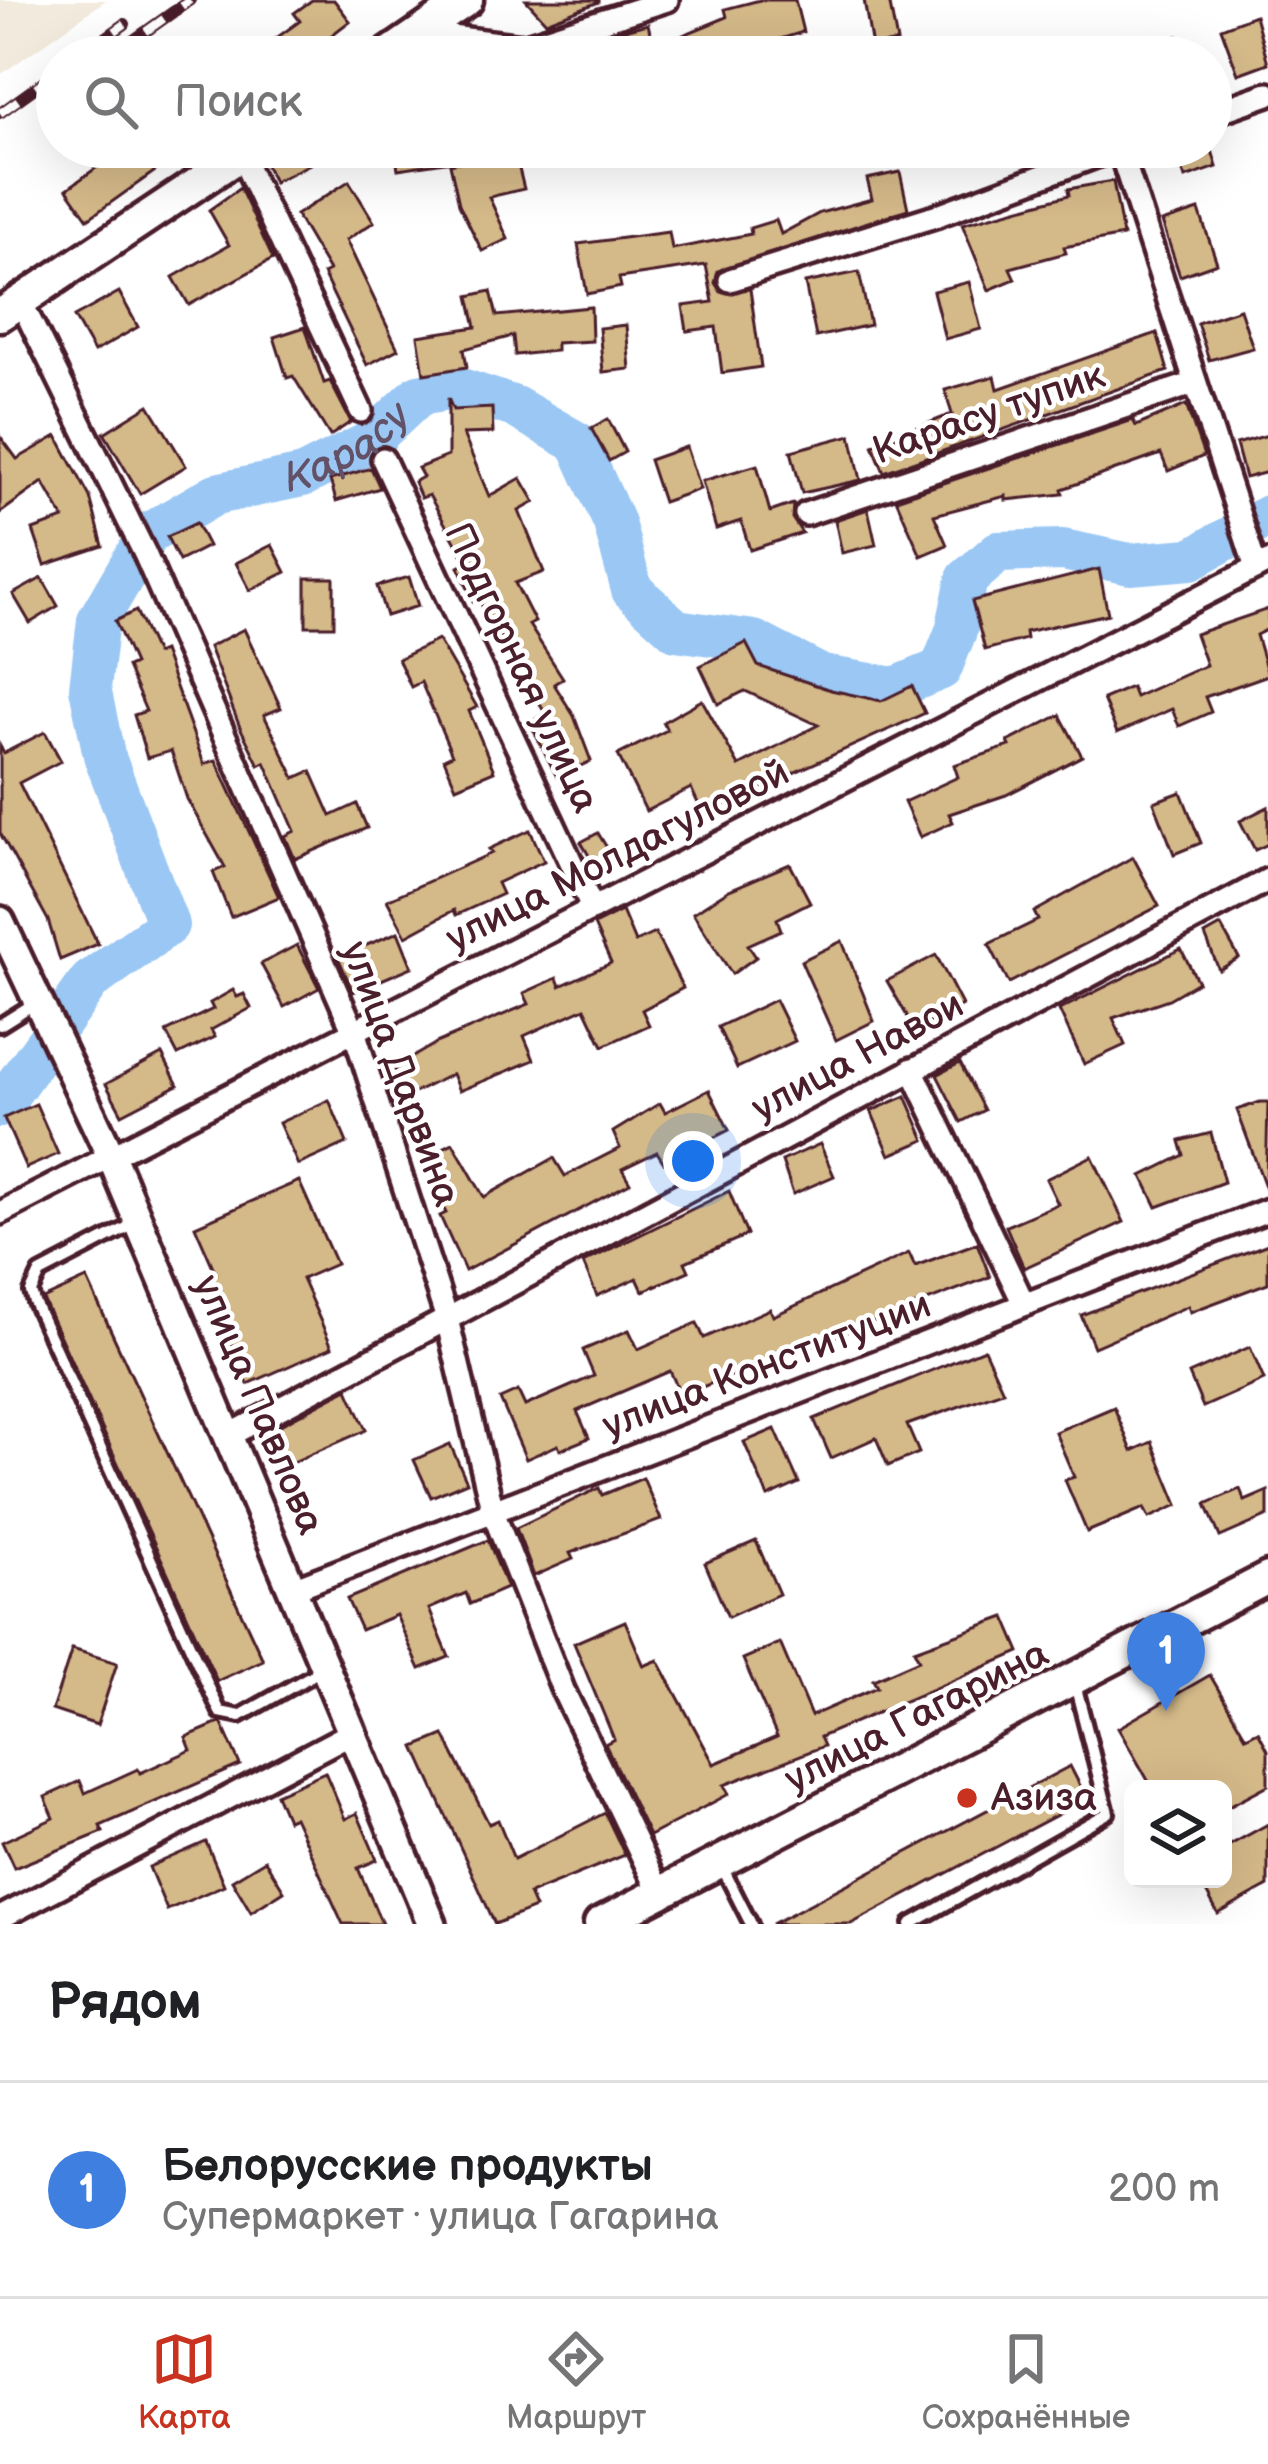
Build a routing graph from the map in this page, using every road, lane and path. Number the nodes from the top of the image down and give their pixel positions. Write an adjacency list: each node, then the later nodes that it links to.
1 (467, 0): 3 (main road)
2 (667, 0): 6 (street)
3 (419, 33): 4 (main road); 5 (street)
4 (415, 36)
5 (443, 36)
6 (554, 36)
7 (1268, 94): 8 (street)
8 (1232, 107)
9 (221, 168): 14 (main road)
10 (254, 168): 16 (street)
11 (1064, 168): 13 (street)
12 (1127, 168): 15 (street)
13 (730, 280)
14 (10, 308): 25 (street, улица Дарвина)
15 (1195, 383): 18 (street, Карасу тупик); 19 (street)
16 (361, 411)
17 (383, 459): 21 (street, Подгорная улица)
18 (806, 514)
19 (1262, 565): 21 (street, улица Молдагуловой)
20 (1268, 880): 26 (street, улица Навои)
21 (593, 909): 25 (street, улица Молдагуловой)
22 (0, 921): 23 (street, улица Павлова)
23 (38, 1001): 24 (lane); 27 (street, улица Павлова)
24 (0, 1025)
25 (355, 1034): 27 (street, улица Молдагуловой); 32 (street, улица Дарвина)
26 (912, 1069): 31 (street); 32 (street, улица Навои)
27 (111, 1156): 29 (street, улица Молдагуловой); 30 (street, улица Павлова)
28 (1268, 1210): 31 (street, улица Конституции)
29 (0, 1213)
30 (139, 1222): 33 (street, улица Павлова); 37 (lane)
31 (1024, 1304): 34 (street, улица Конституции)
32 (447, 1319): 33 (street, улица Навои); 34 (street, улица Дарвина)
33 (228, 1436): 36 (street, улица Павлова)
34 (493, 1512): 36 (street, улица Конституции); 41 (street, улица Дарвина)
35 (1268, 1579): 38 (main road, улица Гагарина)
36 (293, 1589): 37 (street, улица Павлова)
37 (323, 1669): 39 (street, улица Павлова)
38 (1074, 1680): 40 (main road, улица Гагарина); 46 (lane)
39 (353, 1732): 42 (street); 43 (street, улица Павлова)
40 (719, 1862): 41 (main road, улица Гагарина); 45 (lane)
41 (659, 1892): 44 (main road, улица Гагарина)
42 (0, 1918)
43 (432, 1924)
44 (600, 1924)
45 (751, 1924)
46 (911, 1924)

